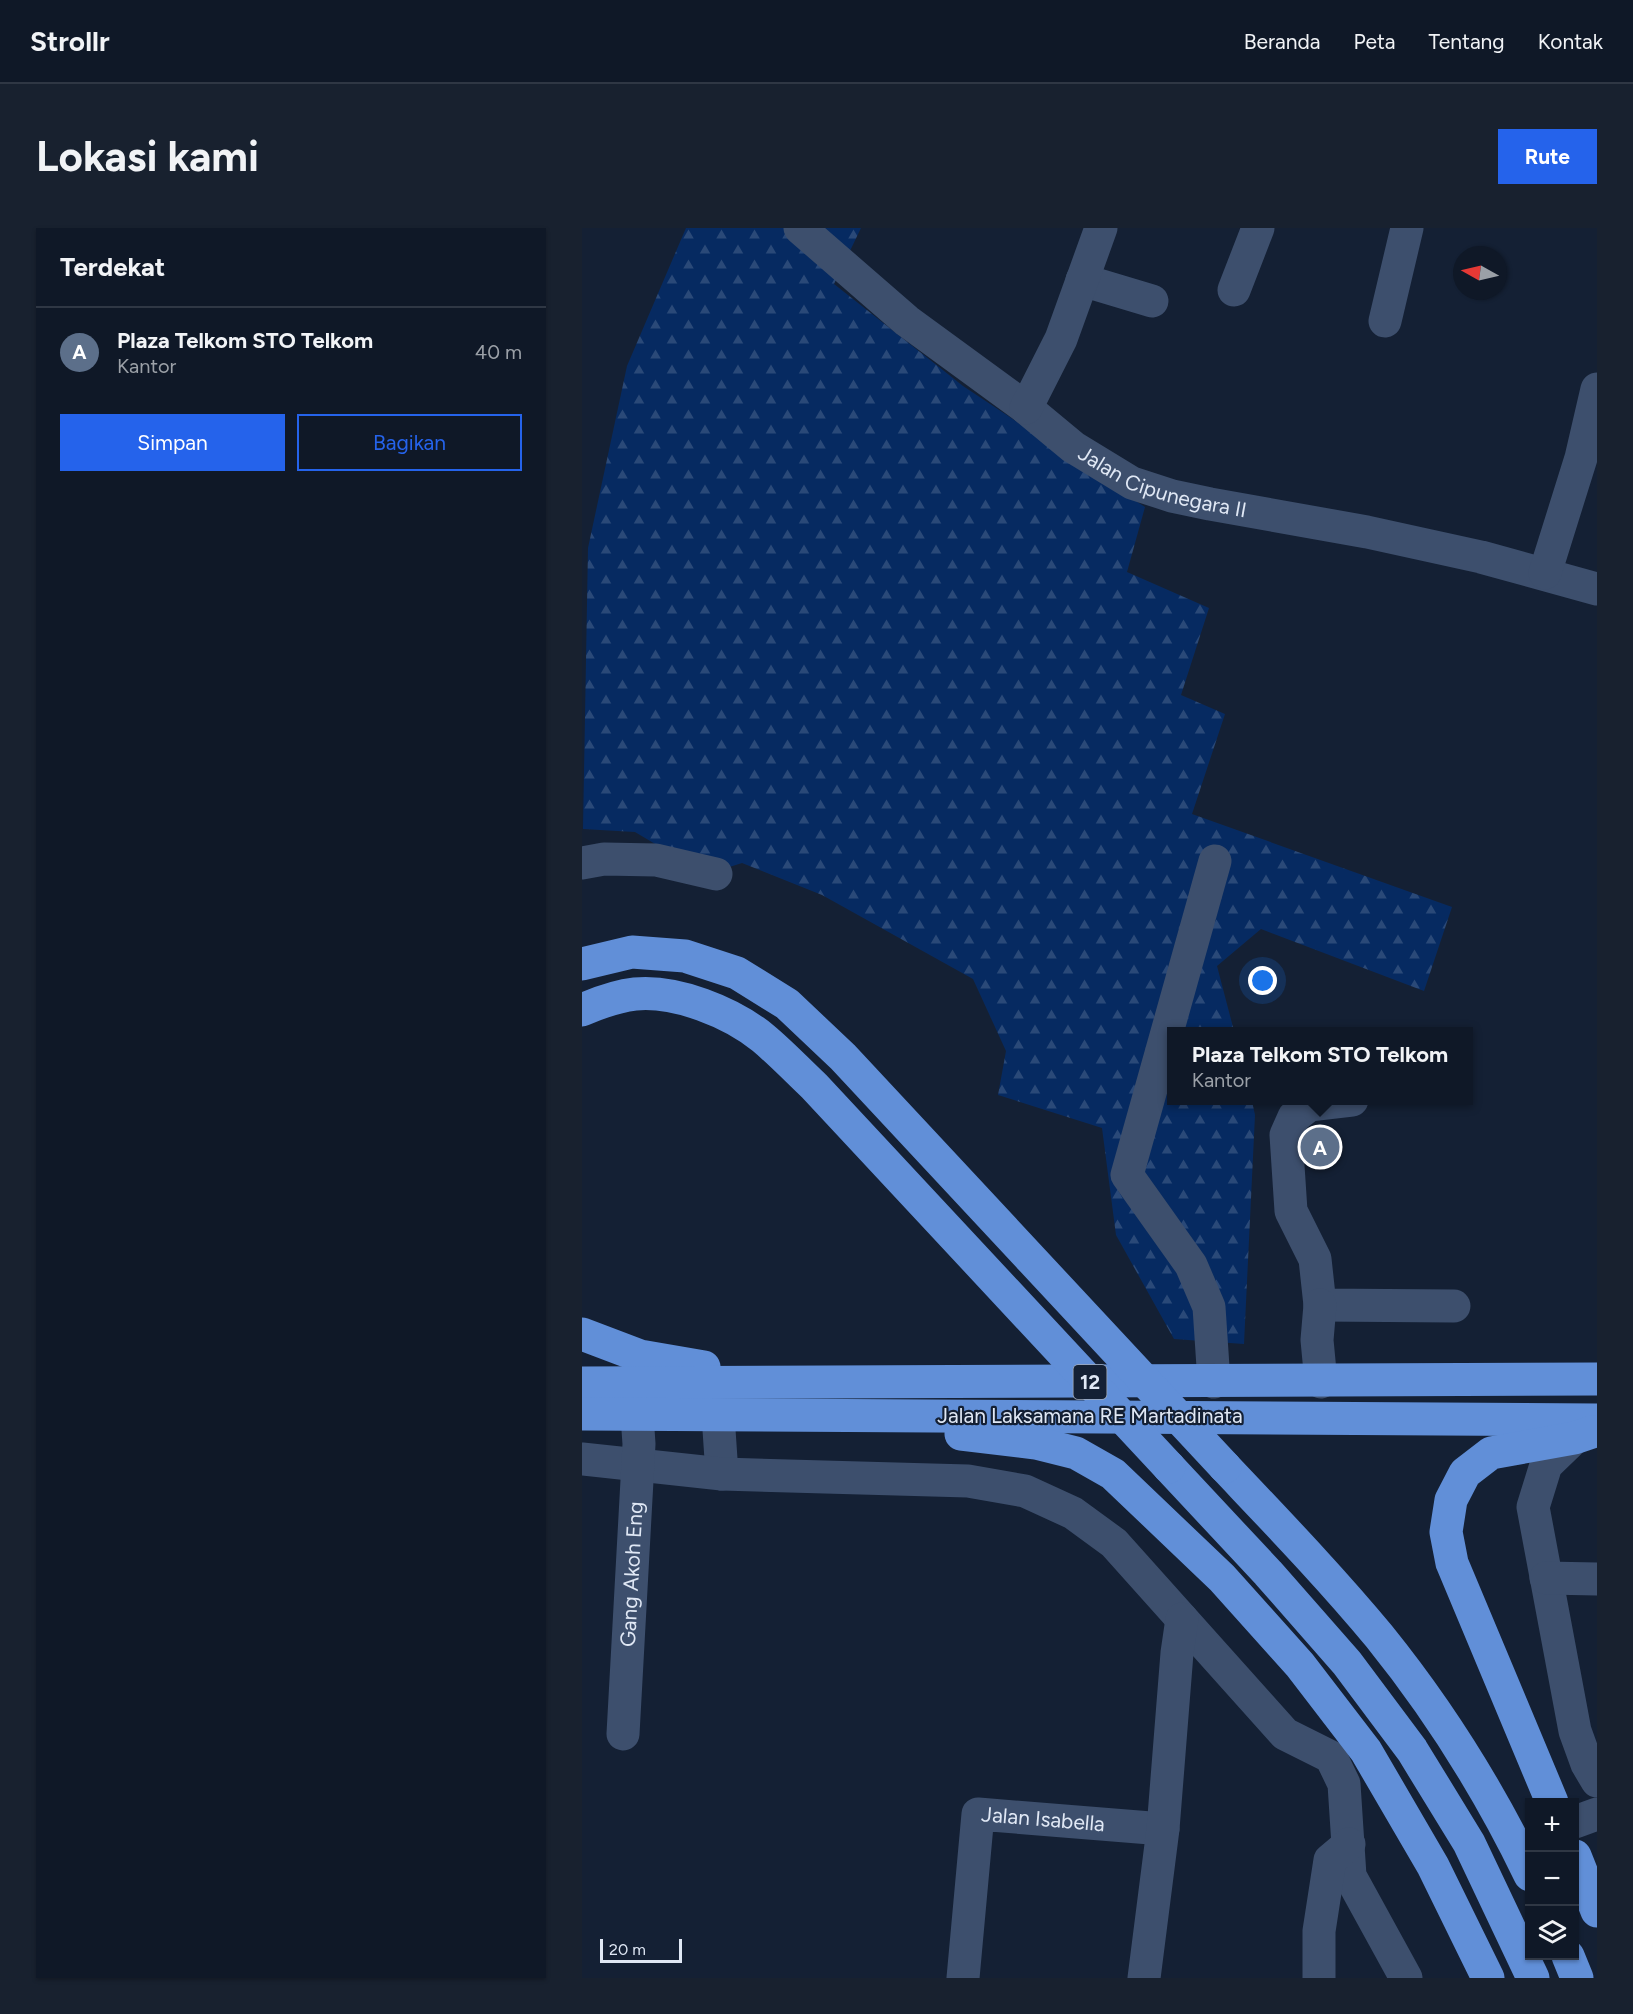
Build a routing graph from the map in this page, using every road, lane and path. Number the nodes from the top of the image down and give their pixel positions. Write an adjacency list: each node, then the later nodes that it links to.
1 (800, 228): 10 (street, Jalan Cipunegara II)
2 (1101, 228): 5 (street)
3 (1258, 228): 6 (street)
4 (1407, 228): 8 (street)
5 (1082, 280): 7 (street); 10 (street)
6 (1234, 290)
7 (1152, 302)
8 (1385, 321)
9 (1597, 389): 11 (street)
10 (1026, 408): 11 (street, Jalan Cipunegara II)
11 (1545, 573): 12 (street, Jalan Cipunegara II)
12 (1597, 589)
13 (1215, 861): 18 (street)
14 (582, 863): 15 (street)
15 (716, 874)
16 (582, 964): 47 (highway, bridge)
17 (582, 1010): 56 (highway, bridge)
18 (1169, 1027)
19 (1167, 1034): 26 (street)
20 (1318, 1105): 21 (street)
21 (1320, 1305): 22 (street); 27 (street)
22 (1454, 1306)
23 (582, 1334): 25 (highway)
24 (1597, 1380): 27 (highway, Jalan Laksamana RE Martadinata / 12)
25 (801, 1382): 26 (highway, Jalan Laksamana RE Martadinata / 12); 28 (highway, Jalan Laksamana RE Martadinata / 12)
26 (1214, 1382): 27 (highway, Jalan Laksamana RE Martadinata / 12)
27 (1321, 1382)
28 (582, 1383)
29 (582, 1414): 30 (highway, Jalan Laksamana RE Martadinata / 12)
30 (637, 1415): 31 (highway, Jalan Laksamana RE Martadinata / 12); 35 (street, Gang Akoh Eng)
31 (718, 1415): 32 (highway, Jalan Laksamana RE Martadinata / 12); 36 (street)
32 (799, 1415): 33 (highway, Jalan Laksamana RE Martadinata / 12); 55 (highway)
33 (1589, 1429): 37 (street); 42 (highway)
34 (582, 1459): 35 (street)
35 (638, 1466): 36 (street); 40 (street, Gang Akoh Eng)
36 (722, 1474): 39 (street)
37 (1546, 1578): 38 (street); 41 (street)
38 (1597, 1580)
39 (1182, 1619): 45 (street); 46 (street)
40 (623, 1734)
41 (1597, 1781)
42 (1550, 1798)
43 (1597, 1814): 44 (street)
44 (1579, 1821)
45 (1163, 1829): 51 (street, Jalan Isabella); 52 (street)
46 (1349, 1845): 53 (street); 54 (street)
47 (1525, 1865)
48 (1579, 1866): 49 (highway)
49 (1597, 1911)
50 (1570, 1960): 57 (highway)
51 (963, 1978)
52 (1144, 1978)
53 (1318, 1978)
54 (1406, 1978)
55 (1488, 1978)
56 (1533, 1978)
57 (1577, 1978)

